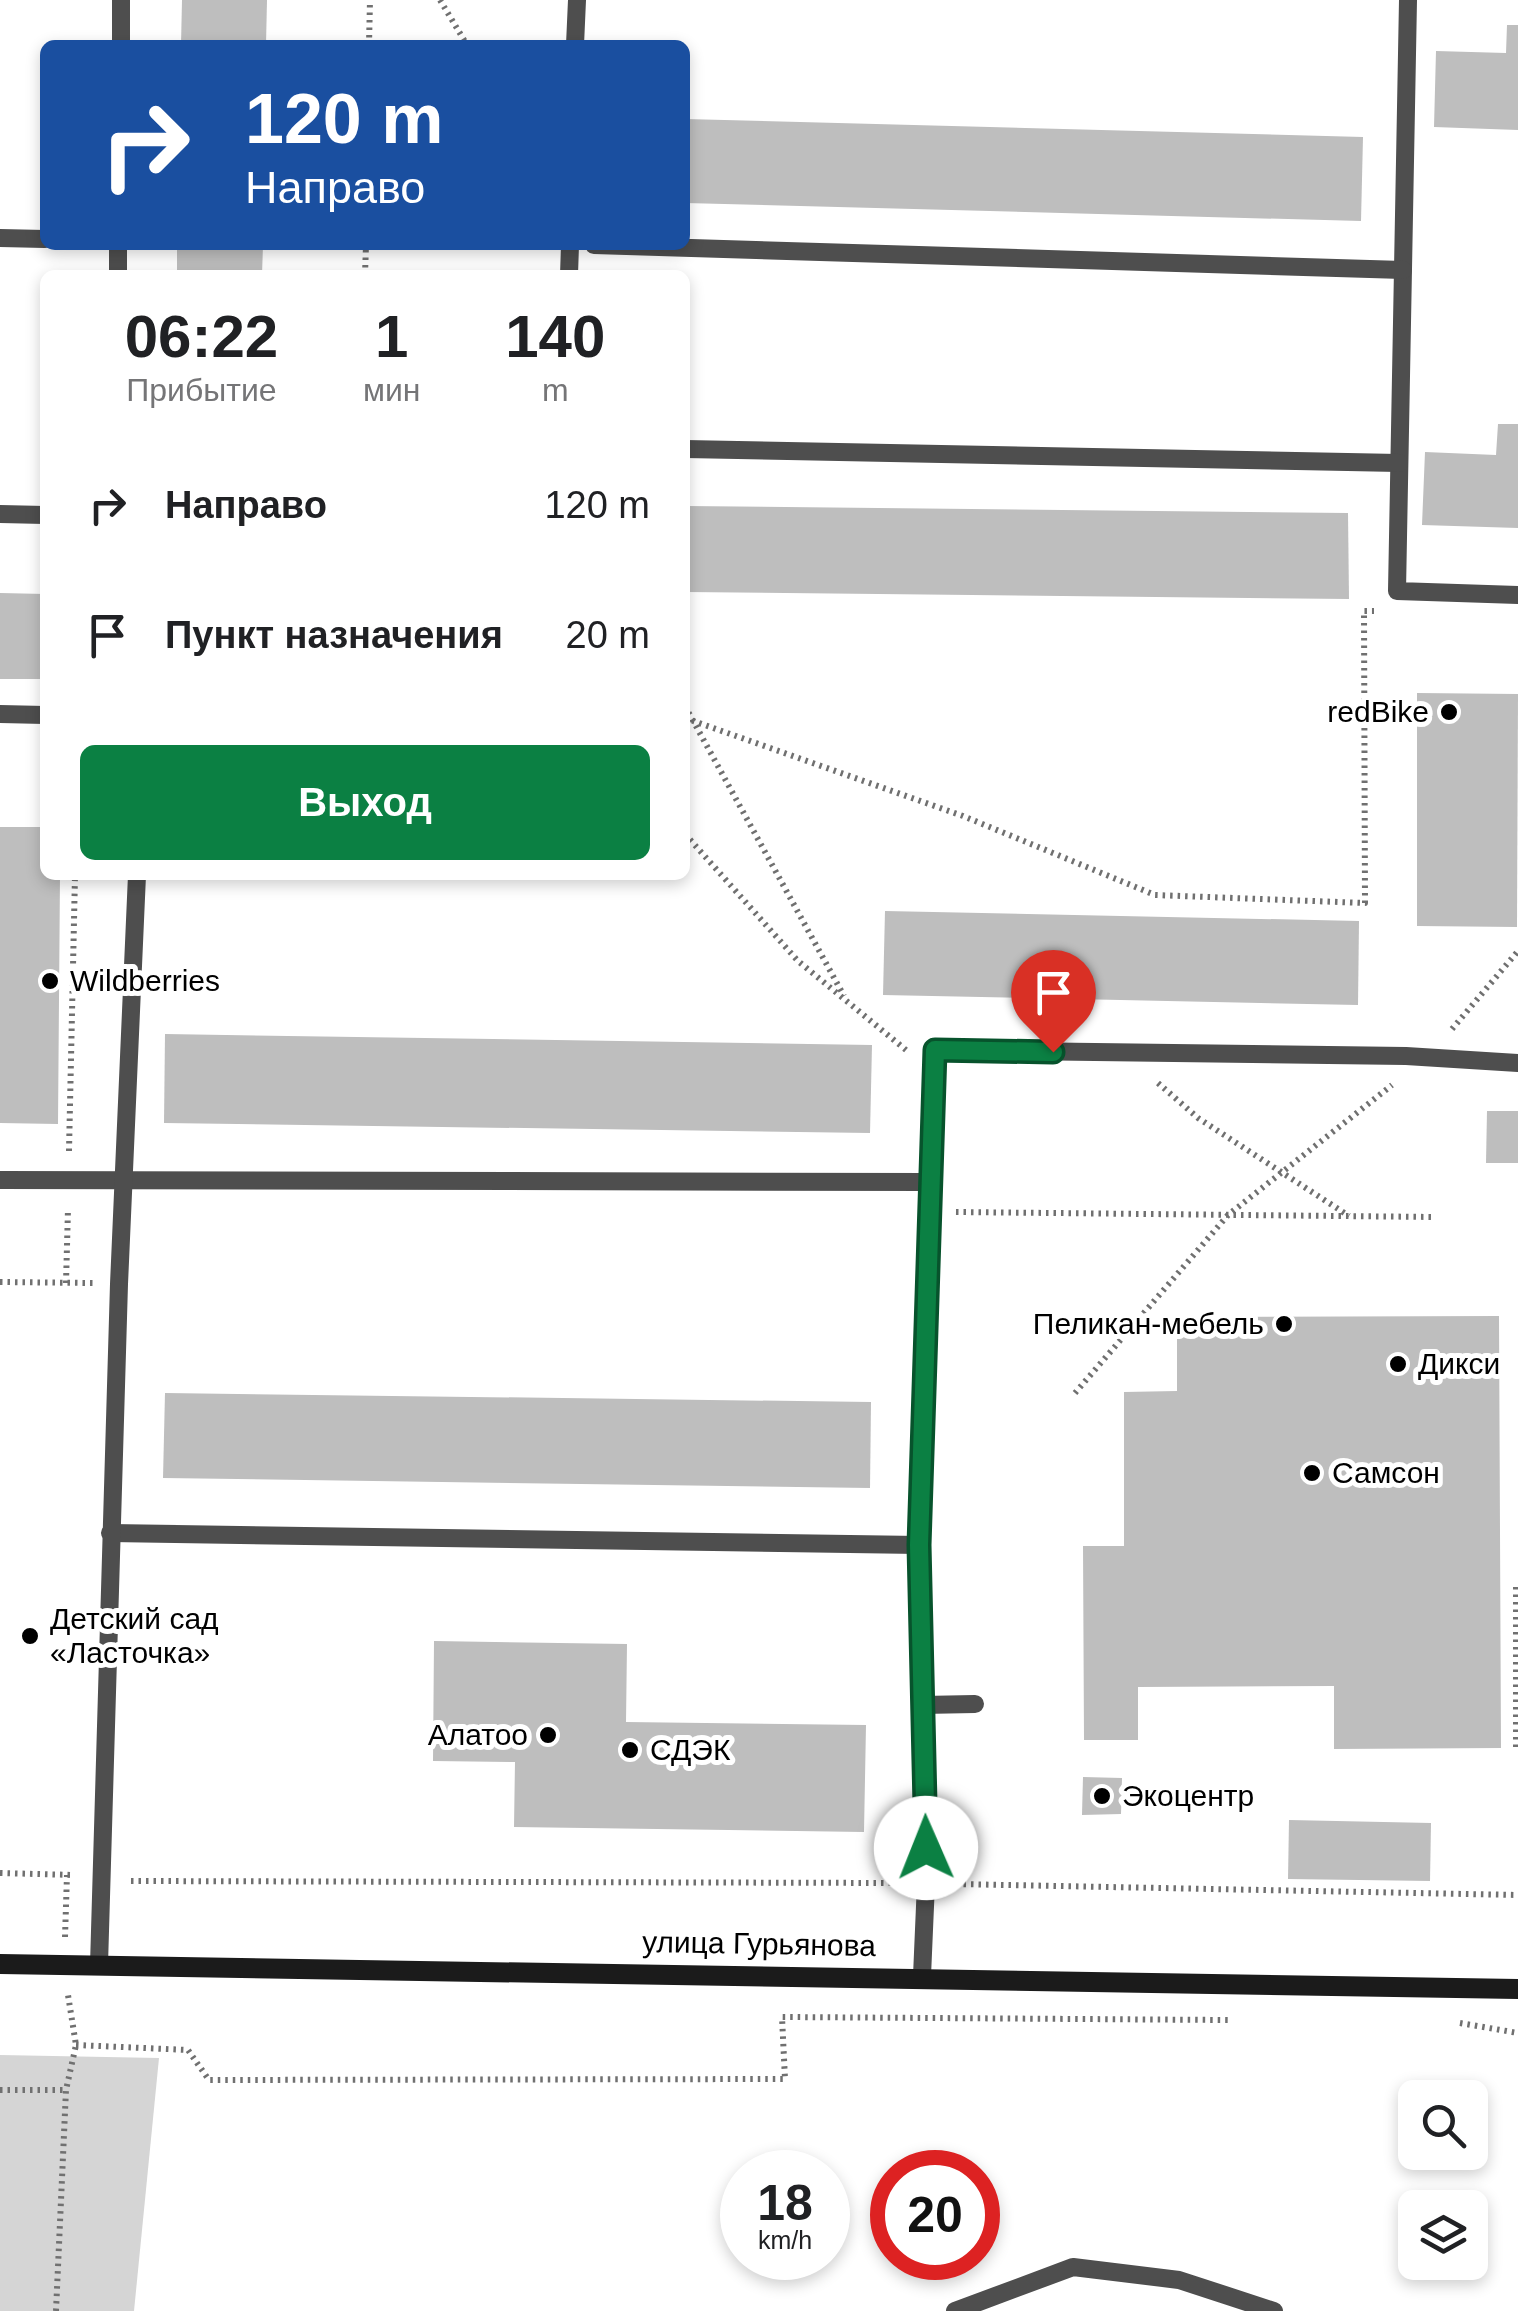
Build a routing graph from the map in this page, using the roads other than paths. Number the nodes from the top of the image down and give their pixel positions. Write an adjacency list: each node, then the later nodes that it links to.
1 (121, 0): 4 (lane)
2 (577, 0): 5 (lane)
3 (1408, 0): 9 (lane)
4 (121, 40)
5 (576, 40)
6 (0, 238): 7 (lane)
7 (40, 238)
8 (690, 248): 9 (lane)
9 (1403, 270): 11 (lane)
10 (690, 449): 11 (lane)
11 (1399, 463): 14 (lane)
12 (0, 514): 13 (lane)
13 (40, 515)
14 (1518, 595)
15 (0, 714): 16 (lane)
16 (40, 715)
17 (138, 880): 20 (lane)
18 (1518, 1063): 21 (lane)
19 (0, 1180): 20 (lane)
20 (126, 1182): 21 (lane); 22 (lane)
21 (930, 1182): 23 (lane)
22 (110, 1533): 23 (lane); 27 (lane)
23 (919, 1545): 25 (lane)
24 (975, 1704): 25 (lane)
25 (922, 1705): 28 (lane)
26 (0, 1964): 27 (street, улица Гурьянова)
27 (99, 1966): 28 (street, улица Гурьянова)
28 (922, 1976): 29 (street, улица Гурьянова)
29 (1518, 1989)
30 (956, 2311): 31 (lane)
31 (1274, 2311)

